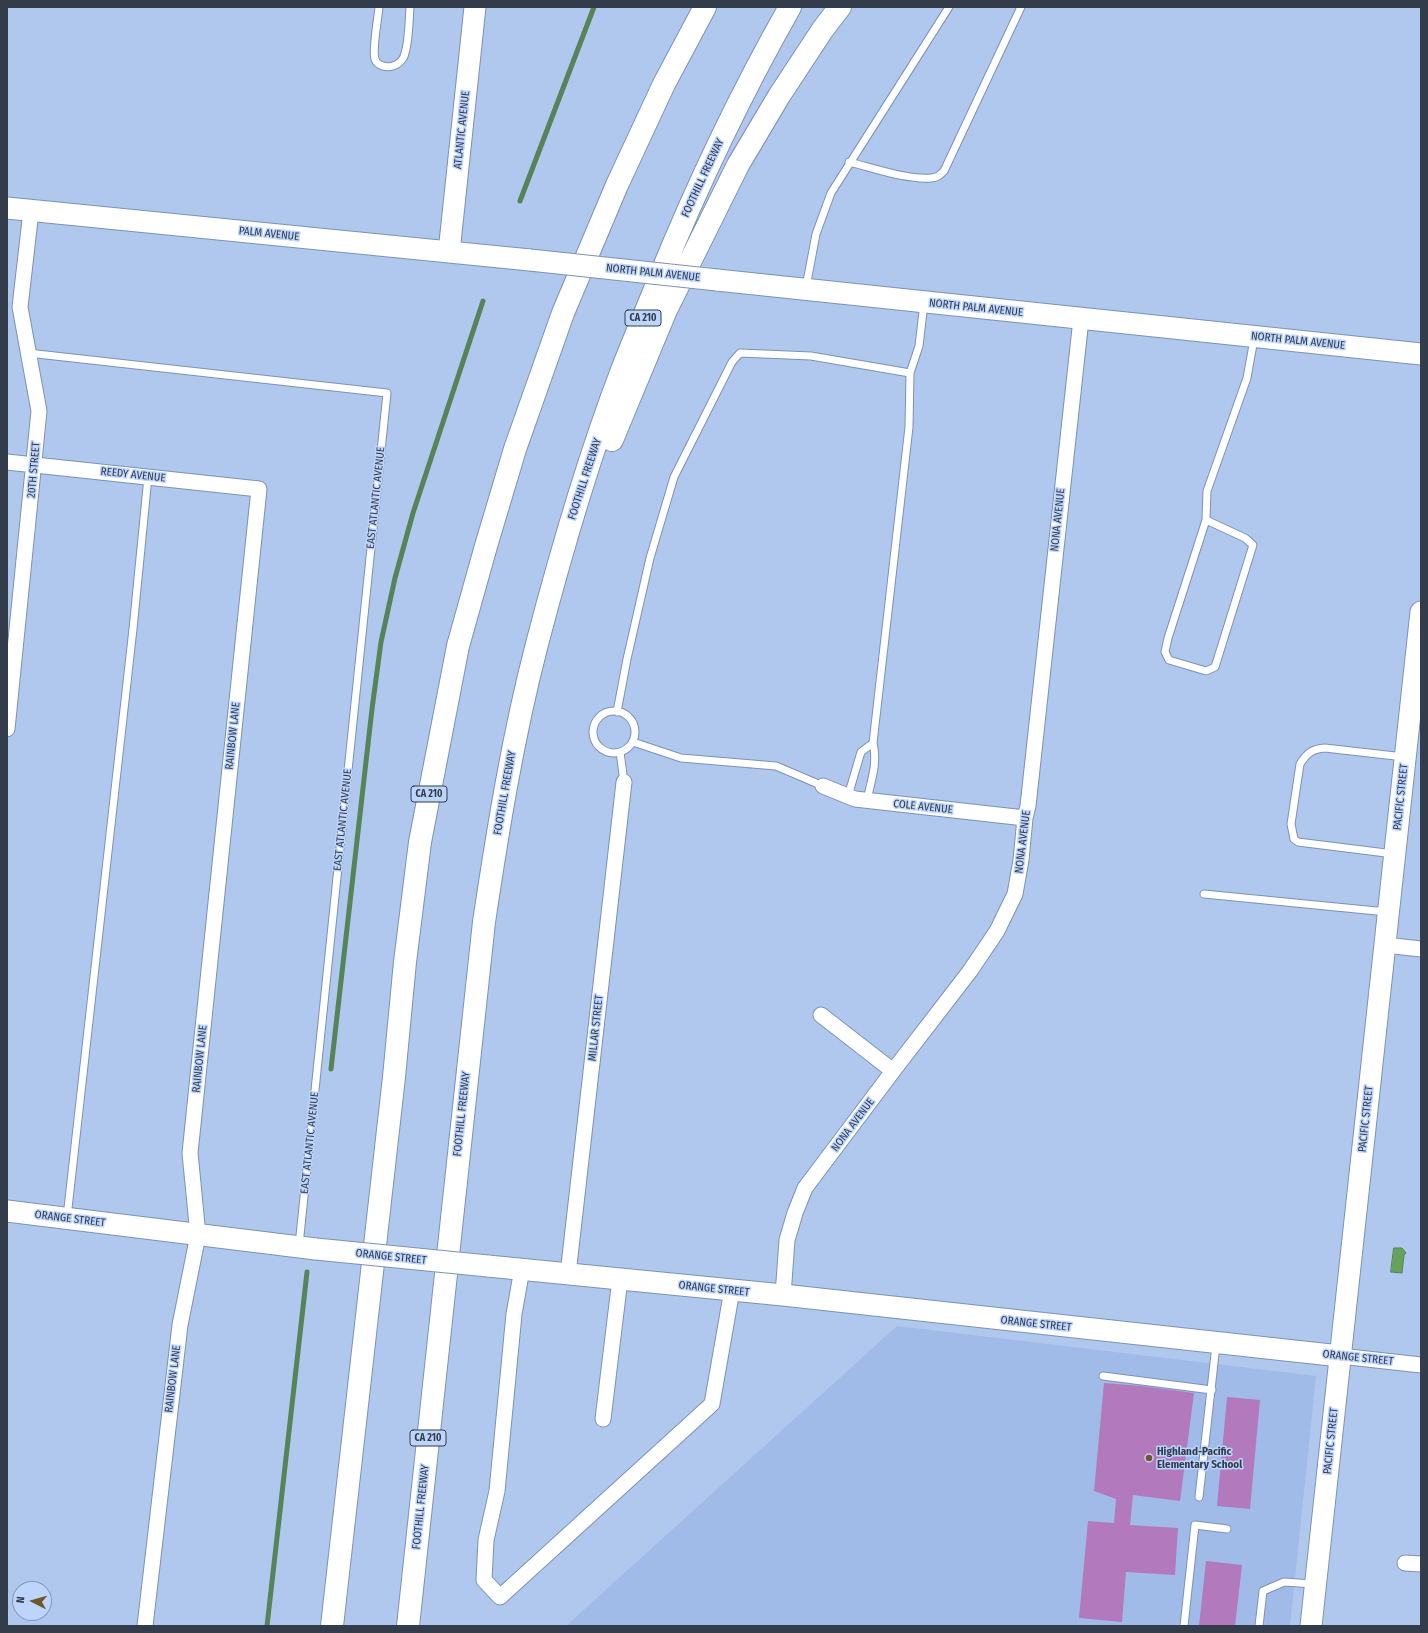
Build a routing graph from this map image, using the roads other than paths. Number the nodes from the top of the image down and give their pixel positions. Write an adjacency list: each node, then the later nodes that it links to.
1 (379, 7): 2 (lane)
2 (410, 7)
3 (475, 7): 12 (street, ATLANTIC AVENUE)
4 (705, 7): 67 (highway, CA 210)
5 (790, 7): 27 (highway, FOOTHILL FREEWAY / CA 210)
6 (840, 7): 27 (highway)
7 (948, 7): 9 (lane)
8 (1021, 7): 9 (lane)
9 (849, 162): 14 (lane)
10 (7, 208): 11 (street, PALM AVENUE)
11 (30, 211): 12 (street, PALM AVENUE); 18 (street, 20TH STREET)
12 (449, 252): 13 (street, PALM AVENUE)
13 (530, 260): 14 (street, NORTH PALM AVENUE, bridge)
14 (806, 289): 15 (street, NORTH PALM AVENUE)
15 (924, 302): 16 (street, NORTH PALM AVENUE); 20 (lane)
16 (1081, 319): 17 (street, NORTH PALM AVENUE); 38 (street, NONA AVENUE)
17 (1254, 337): 19 (street, NORTH PALM AVENUE); 25 (lane)
18 (28, 353): 22 (street, 20TH STREET); 49 (lane, EAST ATLANTIC AVENUE)
19 (1421, 354)
20 (910, 373): 28 (lane); 31 (lane)
21 (7, 462): 22 (street, REEDY AVENUE)
22 (35, 464): 23 (street, REEDY AVENUE); 29 (street, 20TH STREET)
23 (148, 477): 24 (street, REEDY AVENUE); 47 (lane)
24 (259, 489): 48 (street, RAINBOW LANE)
25 (1206, 520): 25 (lane)
26 (1421, 612): 33 (street, PACIFIC STREET)
27 (536, 645): 68 (highway, FOOTHILL FREEWAY / CA 210)
28 (617, 712): 30 (lane); 32 (lane)
29 (7, 729)
30 (632, 742): 32 (lane); 35 (lane)
31 (873, 743): 36 (lane); 37 (lane)
32 (620, 752): 34 (lane)
33 (1406, 757): 39 (street, PACIFIC STREET); 39 (lane)
34 (624, 782): 51 (street, MILLAR STREET)
35 (823, 786): 36 (street, COLE AVENUE)
36 (848, 796): 37 (street, COLE AVENUE)
37 (867, 800): 38 (street, COLE AVENUE)
38 (1025, 818): 45 (street, NONA AVENUE)
39 (1395, 854): 41 (street, PACIFIC STREET)
40 (1204, 894): 41 (lane)
41 (1389, 912): 42 (street, PACIFIC STREET)
42 (1385, 945): 43 (street); 56 (street, PACIFIC STREET)
43 (1421, 949)
44 (821, 1016): 45 (street)
45 (892, 1071): 54 (street, NONA AVENUE)
46 (7, 1212): 47 (street, ORANGE STREET)
47 (67, 1219): 48 (street, ORANGE STREET)
48 (198, 1235): 49 (street, ORANGE STREET); 66 (street, RAINBOW LANE)
49 (307, 1248): 50 (street, ORANGE STREET, bridge)
50 (522, 1270): 51 (street, ORANGE STREET); 53 (street)
51 (568, 1274): 52 (street, ORANGE STREET)
52 (620, 1279): 53 (street, ORANGE STREET); 60 (street)
53 (732, 1290): 54 (street, ORANGE STREET)
54 (783, 1295): 55 (street, ORANGE STREET)
55 (1216, 1343): 56 (street, ORANGE STREET); 59 (lane)
56 (1340, 1356): 57 (street, ORANGE STREET); 65 (street, PACIFIC STREET)
57 (1421, 1365)
58 (1103, 1376): 59 (lane)
59 (1212, 1390): 61 (lane)
60 (603, 1419)
61 (1199, 1497)
62 (1227, 1529): 69 (lane)
63 (1405, 1563): 64 (street)
64 (1421, 1564)
65 (1315, 1584): 70 (lane); 71 (street, PACIFIC STREET)
66 (145, 1626)
67 (332, 1626)
68 (408, 1626)
69 (1184, 1626)
70 (1259, 1626)
71 (1310, 1626)

